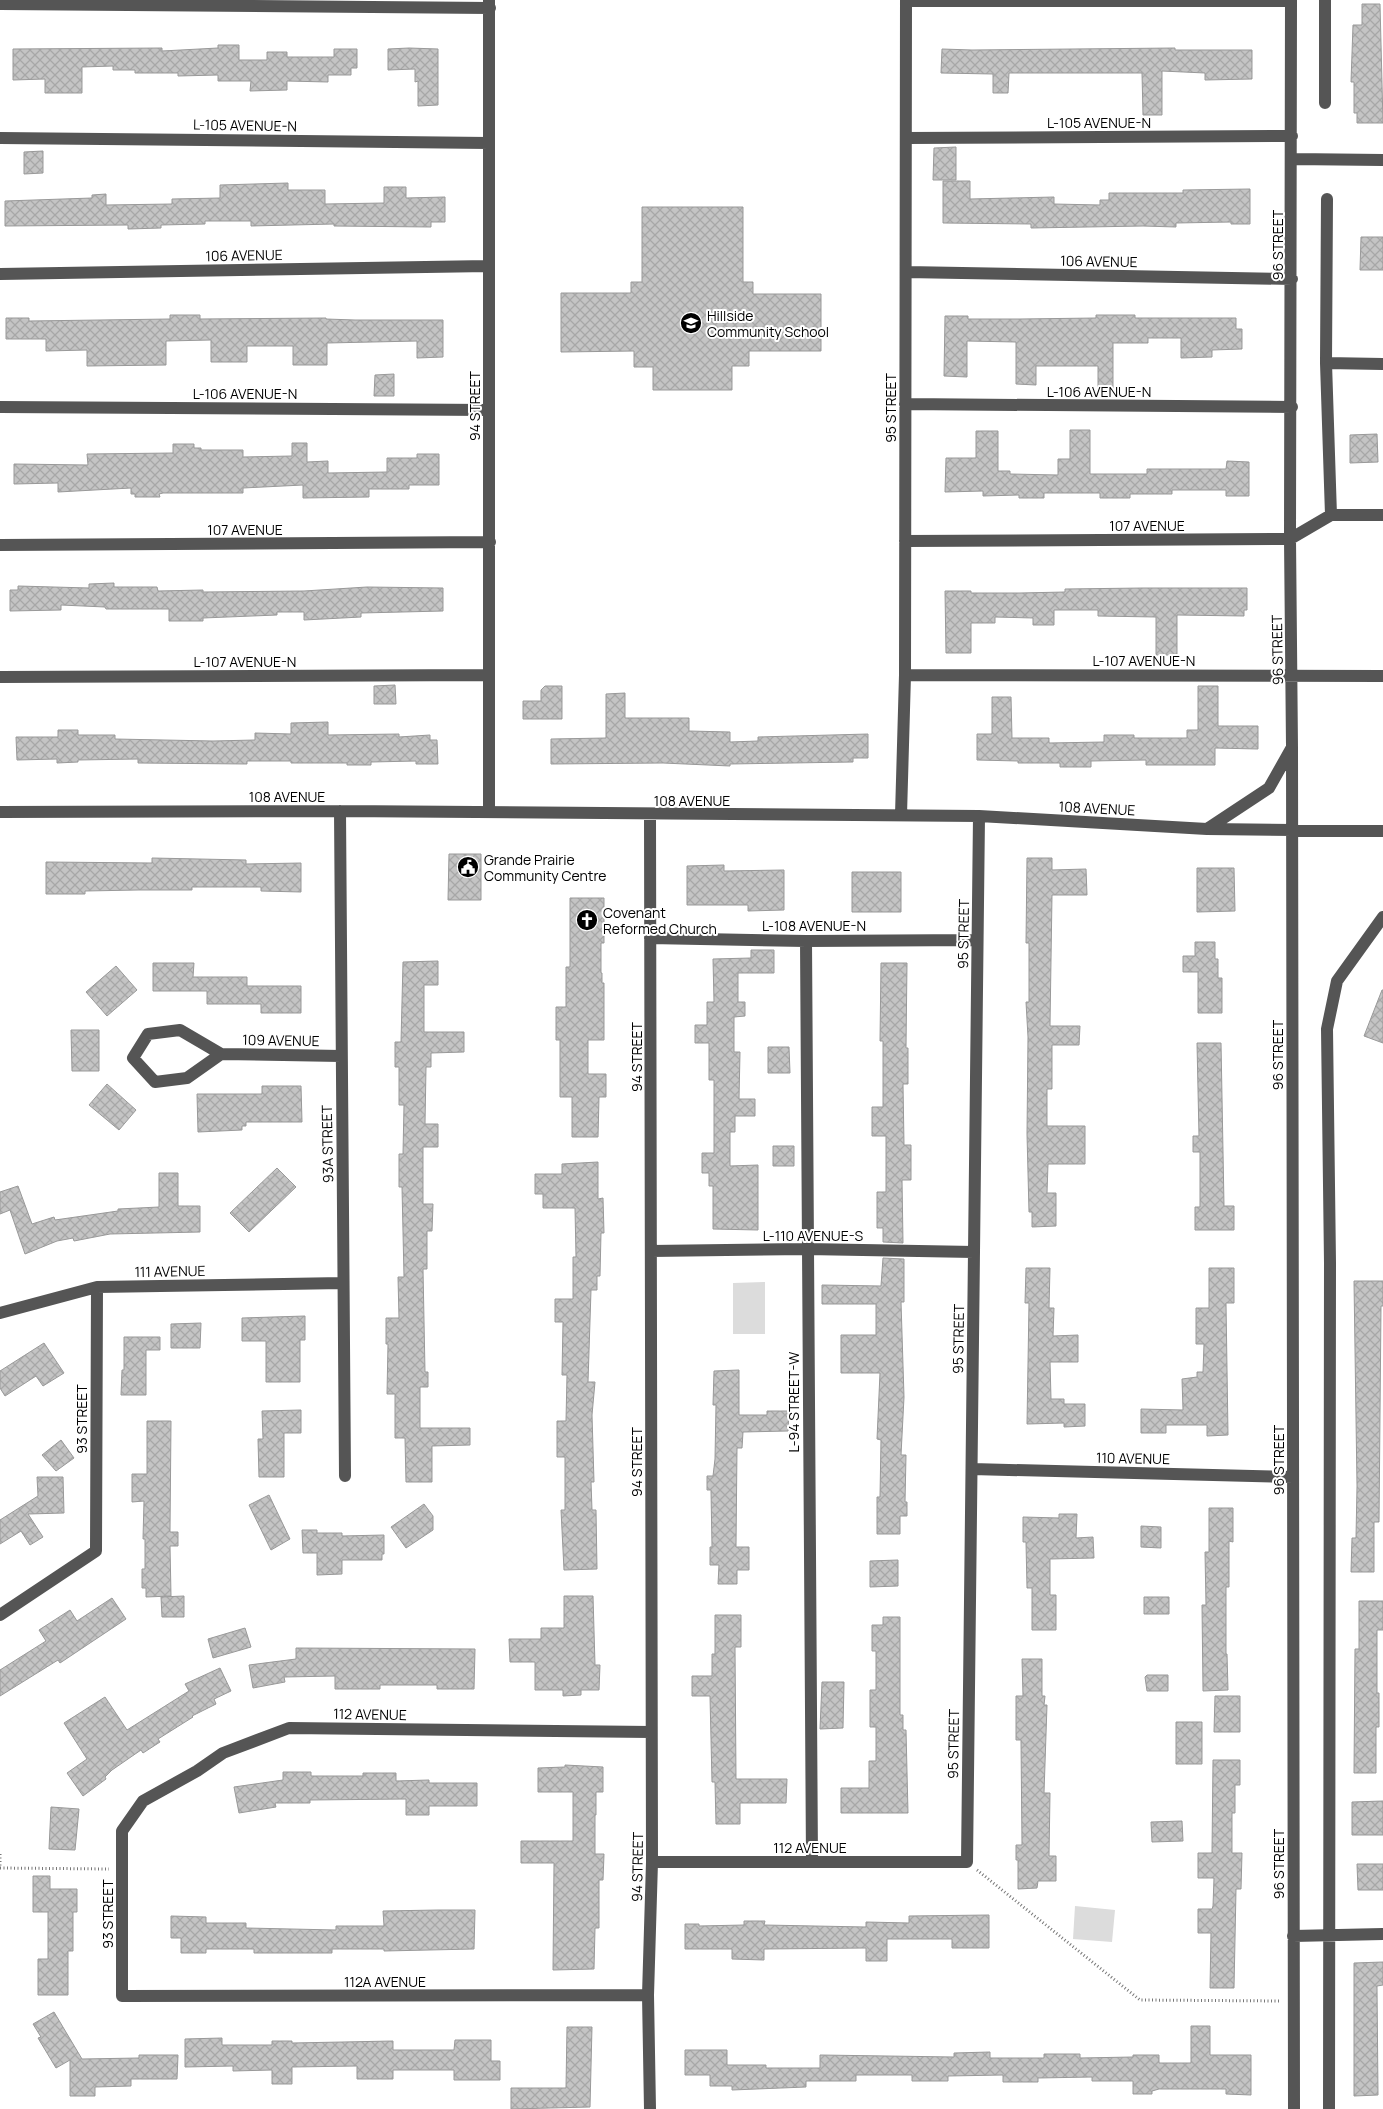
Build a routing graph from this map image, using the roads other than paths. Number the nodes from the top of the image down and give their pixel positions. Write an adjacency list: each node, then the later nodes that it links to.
1 (906, 0): 3 (street); 9 (street, 95 STREET)
2 (1325, 0): 6 (street)
3 (1291, 1): 7 (street, 96 STREET)
4 (0, 4): 5 (street)
5 (490, 4): 10 (street, 94 STREET)
6 (1325, 103)
7 (1292, 136): 9 (street, L-105 AVENUE-N); 11 (street, 96 STREET)
8 (0, 138): 10 (street, L-105 AVENUE-N)
9 (906, 138): 15 (street, 95 STREET)
10 (489, 143): 14 (street, 94 STREET)
11 (1292, 159): 12 (street); 17 (street, 96 STREET)
12 (1383, 160)
13 (1327, 199): 18 (street)
14 (488, 266): 16 (street, 106 AVENUE); 23 (street, 94 STREET)
15 (906, 272): 17 (street, 106 AVENUE); 20 (street, 95 STREET)
16 (0, 274)
17 (1292, 279): 21 (street, 96 STREET)
18 (1326, 363): 19 (street); 24 (street)
19 (1383, 364)
20 (905, 404): 21 (street, L-106 AVENUE-N); 28 (street, 95 STREET)
21 (1292, 406): 26 (street, 96 STREET)
22 (0, 407): 23 (street, L-106 AVENUE-N)
23 (489, 410): 27 (street, 94 STREET)
24 (1330, 515): 25 (street); 26 (street)
25 (1383, 515)
26 (1290, 539): 28 (street, 107 AVENUE); 32 (street, 96 STREET)
27 (490, 542): 29 (street, 107 AVENUE); 31 (street, 94 STREET)
28 (905, 542): 30 (street, 95 STREET)
29 (0, 545)
30 (904, 674): 32 (street, L-107 AVENUE-N); 40 (street, 95 STREET)
31 (489, 675): 34 (street, L-107 AVENUE-N); 38 (street, 94 STREET)
32 (1292, 676): 33 (street, L-107 AVENUE-N); 35 (street, 96 STREET)
33 (1383, 676)
34 (0, 677)
35 (1292, 747): 42 (street); 43 (street, 96 STREET)
36 (340, 811): 37 (street, 108 AVENUE); 38 (street, 108 AVENUE); 50 (street, 93A STREET)
37 (0, 812)
38 (489, 812): 39 (street, 108 AVENUE)
39 (650, 814): 40 (street, 108 AVENUE); 46 (street, 94 STREET)
40 (901, 815): 41 (street, 108 AVENUE)
41 (979, 816): 42 (street, 108 AVENUE); 47 (street, 95 STREET)
42 (1206, 830): 43 (street, 108 AVENUE)
43 (1291, 830): 44 (street, 108 AVENUE); 59 (street, 96 STREET)
44 (1383, 831)
45 (1383, 917): 67 (street)
46 (650, 938): 48 (street, L-108 AVENUE-N); 52 (street, 94 STREET)
47 (978, 940): 48 (street, L-108 AVENUE-N); 53 (street, 95 STREET)
48 (806, 941): 51 (street, L-94 STREET-W)
49 (221, 1054): 49 (street, 109 AVENUE); 50 (street, 109 AVENUE)
50 (341, 1056): 54 (street, 93A STREET)
51 (807, 1249): 52 (street, L-110 AVENUE-S); 53 (street, L-110 AVENUE-S); 64 (street, L-94 STREET-W)
52 (651, 1252): 61 (street, 94 STREET)
53 (974, 1252): 57 (street, 95 STREET)
54 (343, 1283): 55 (street, 111 AVENUE); 58 (street, 93A STREET)
55 (97, 1287): 56 (street, 111 AVENUE); 60 (street, 93 STREET)
56 (0, 1313)
57 (972, 1469): 59 (street, 110 AVENUE); 65 (street, 95 STREET)
58 (344, 1476)
59 (1293, 1477): 68 (street, 96 STREET)
60 (0, 1615)
61 (652, 1732): 62 (street, 112 AVENUE); 63 (street, 94 STREET)
62 (122, 1831): 70 (street, 93 STREET)
63 (652, 1862): 64 (street, 112 AVENUE); 69 (street, 94 STREET)
64 (812, 1862): 65 (street, 112 AVENUE)
65 (967, 1862)
66 (1383, 1934): 67 (street)
67 (1330, 1935): 68 (street); 73 (street)
68 (1294, 1936): 72 (street, 96 STREET)
69 (648, 1995): 70 (street, 112A AVENUE); 71 (street, 94 STREET)
70 (122, 1996)
71 (650, 2109)
72 (1294, 2109)
73 (1329, 2109)

